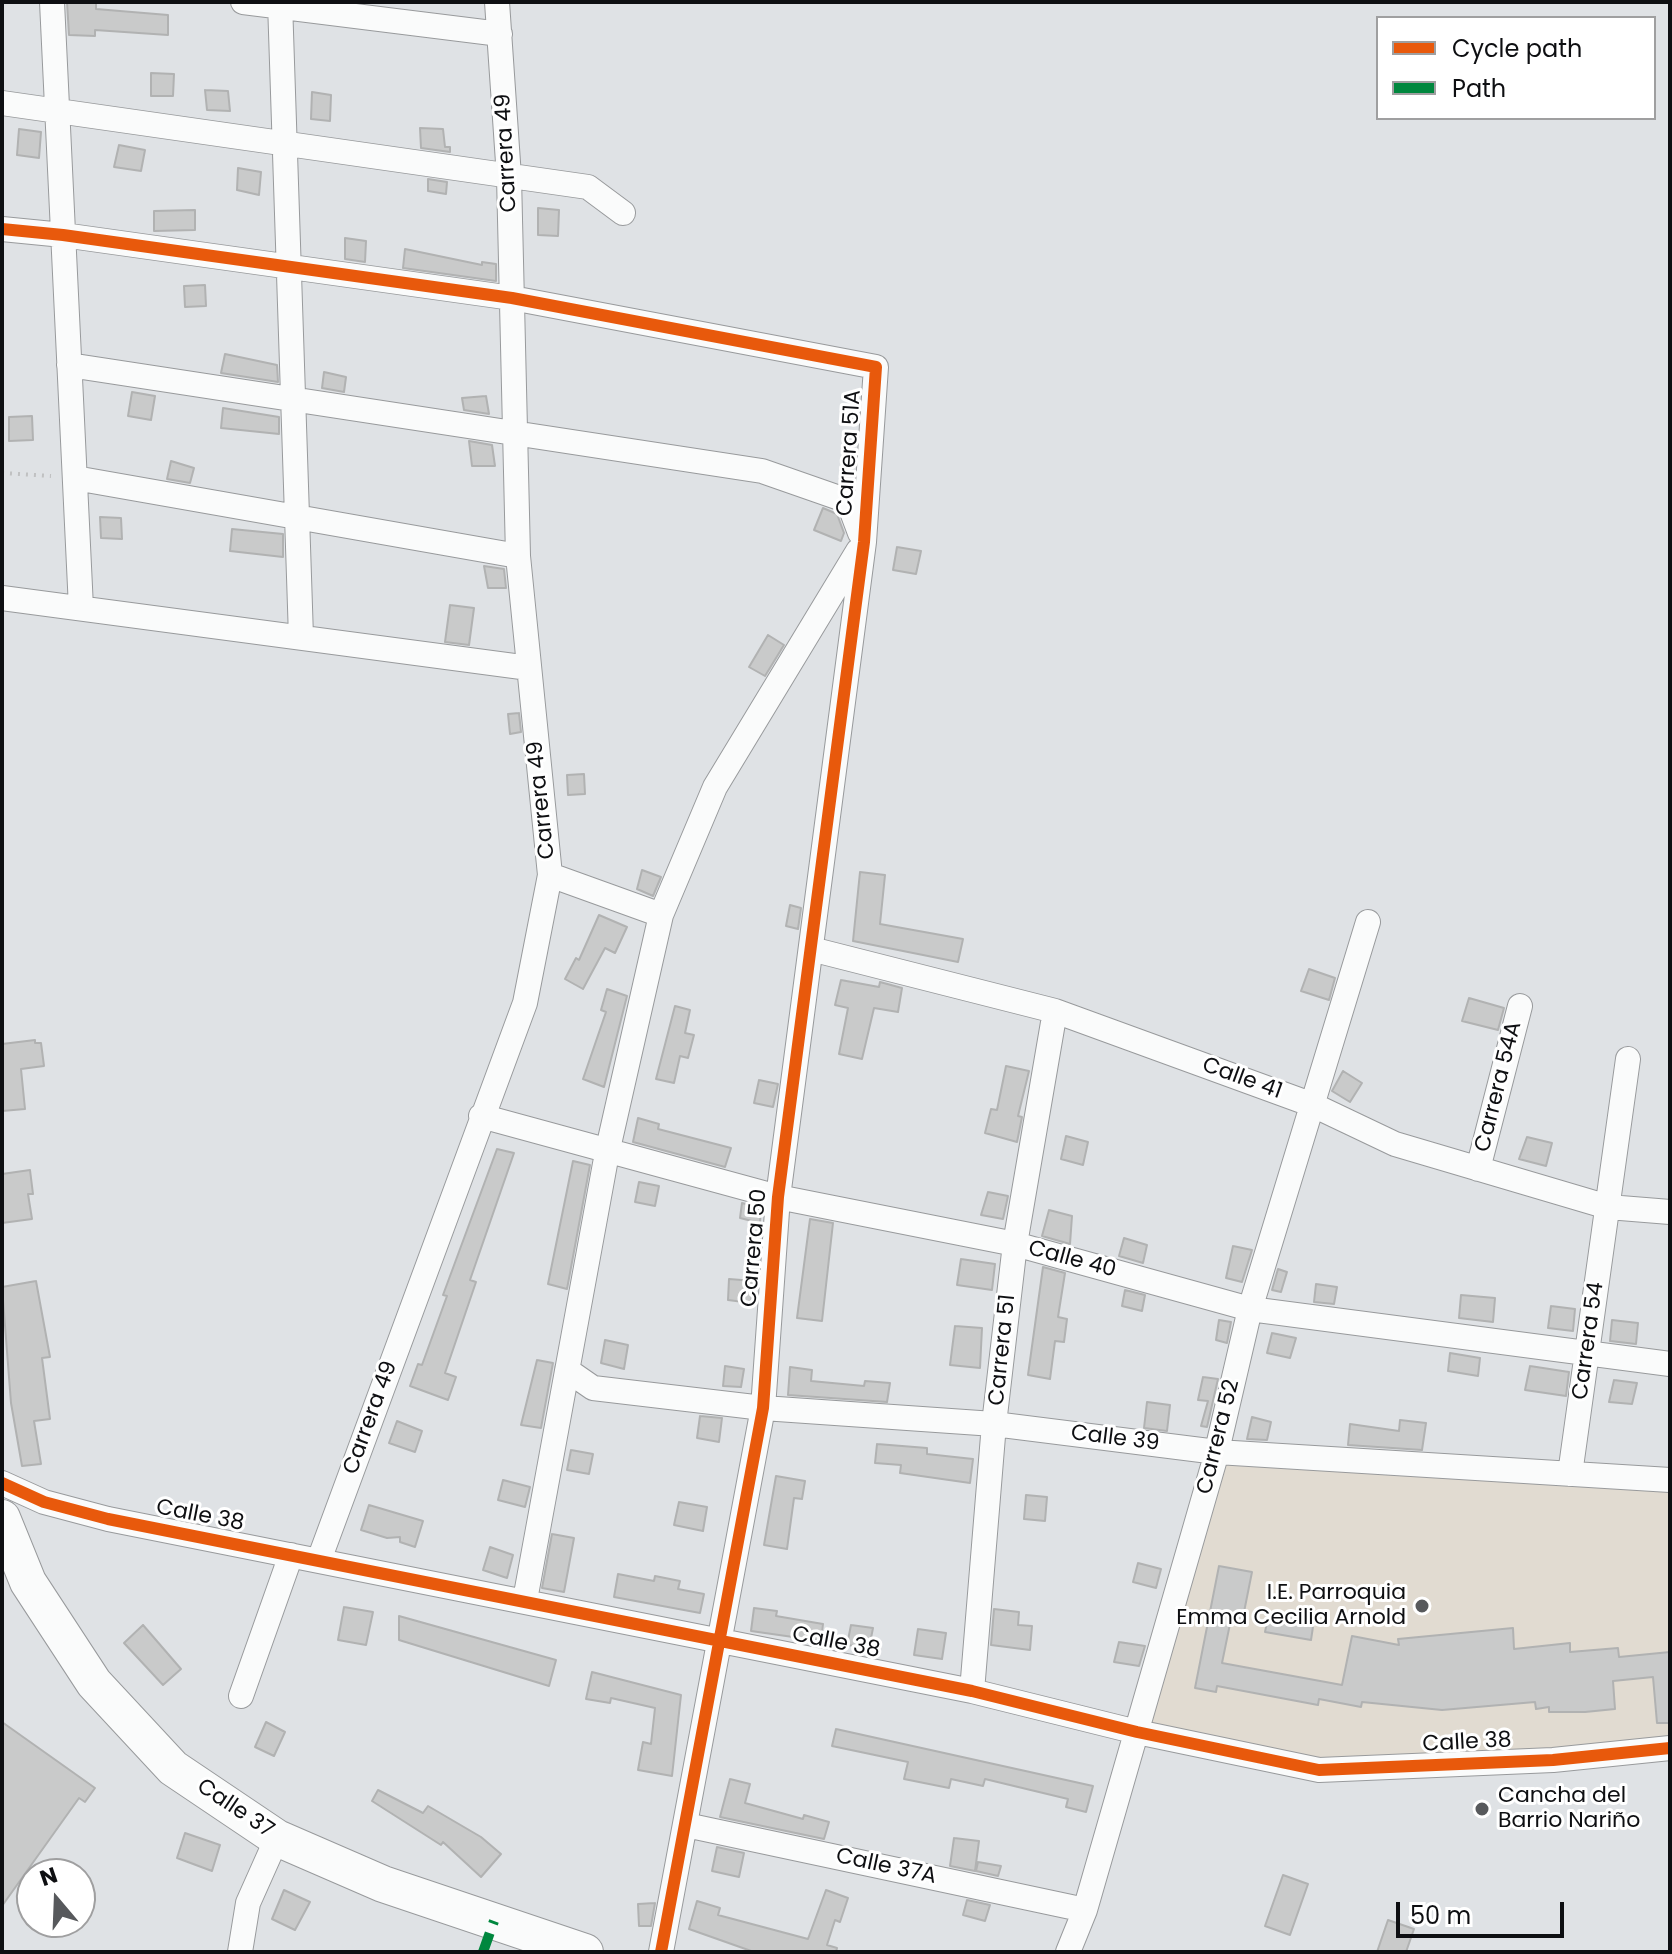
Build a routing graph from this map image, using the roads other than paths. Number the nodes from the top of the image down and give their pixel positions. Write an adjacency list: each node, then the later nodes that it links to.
1 (52, 2): 7 (street)
2 (243, 2): 4 (street)
3 (497, 2): 5 (street, Carrera 49)
4 (280, 4): 5 (street); 8 (street)
5 (500, 34): 9 (street, Carrera 49)
6 (2, 103): 7 (street)
7 (57, 111): 8 (street); 12 (street)
8 (282, 144): 9 (street); 13 (street)
9 (509, 177): 10 (street); 14 (street, Carrera 49)
10 (623, 213)
11 (2, 229): 12 (street)
12 (63, 235): 13 (street); 15 (street)
13 (290, 267): 14 (street); 16 (street)
14 (512, 298): 17 (street, Carrera 49); 20 (street, Carrera 51A)
15 (69, 365): 16 (street); 18 (street)
16 (294, 398): 17 (street); 19 (street)
17 (514, 430): 20 (street); 21 (street, Carrera 49)
18 (75, 478): 19 (street); 23 (street)
19 (299, 517): 21 (street); 24 (street)
20 (864, 542): 27 (street); 29 (street, Carrera 50)
21 (518, 556): 25 (street, Carrera 49)
22 (2, 598): 23 (street)
23 (81, 608): 24 (street)
24 (301, 637): 25 (street)
25 (529, 668): 26 (street, Carrera 49)
26 (550, 875): 27 (street); 34 (street, Carrera 49)
27 (661, 915): 35 (street)
28 (1368, 922): 33 (street, Carrera 52)
29 (811, 949): 31 (street, Calle 41); 37 (street, Carrera 50)
30 (1520, 1006): 36 (street, Carrera 54A)
31 (1055, 1011): 33 (street, Calle 41); 40 (street, Carrera 51)
32 (1628, 1059): 38 (street, Carrera 54)
33 (1313, 1105): 36 (street, Calle 41); 41 (street, Carrera 52)
34 (481, 1116): 35 (street, Calle 40); 53 (street, Carrera 49)
35 (607, 1153): 37 (street, Calle 40); 44 (street)
36 (1478, 1169): 38 (street, Calle 41)
37 (778, 1197): 40 (street, Calle 40); 45 (street, Carrera 50)
38 (1608, 1207): 39 (street, Calle 41); 42 (street, Carrera 54)
39 (1670, 1212)
40 (1015, 1244): 41 (street, Calle 40); 46 (street, Carrera 51)
41 (1250, 1309): 42 (street, Calle 40); 47 (street, Carrera 52)
42 (1587, 1355): 43 (street, Calle 40); 48 (street, Carrera 54)
43 (1670, 1364)
44 (567, 1370): 45 (street, Calle 39); 55 (street)
45 (763, 1408): 46 (street, Calle 39); 56 (street, Carrera 50)
46 (994, 1424): 47 (street, Calle 39); 57 (street, Carrera 51)
47 (1217, 1452): 48 (street, Calle 39); 59 (street, Carrera 52)
48 (1570, 1474): 49 (street, Calle 39)
49 (1670, 1480)
50 (2, 1483): 52 (street, Calle 38)
51 (2, 1518): 54 (main road, Calle 37)
52 (291, 1555): 53 (street, Calle 38); 58 (street)
53 (319, 1560): 55 (street, Calle 38)
54 (15, 1577): 62 (main road, Calle 37)
55 (525, 1600): 56 (street, Calle 38)
56 (718, 1639): 57 (street, Calle 38); 61 (street, Carrera 50)
57 (972, 1691): 59 (street, Calle 38)
58 (241, 1696)
59 (1137, 1732): 60 (street, Calle 38); 63 (street, Carrera 52)
60 (1670, 1748)
61 (686, 1825): 63 (street, Calle 37A); 66 (street, Carrera 50)
62 (277, 1838): 64 (street); 65 (main road, Calle 37)
63 (1085, 1910): 67 (street, Carrera 52)
64 (240, 1952)
65 (585, 1952)
66 (661, 1952)
67 (1068, 1952)

